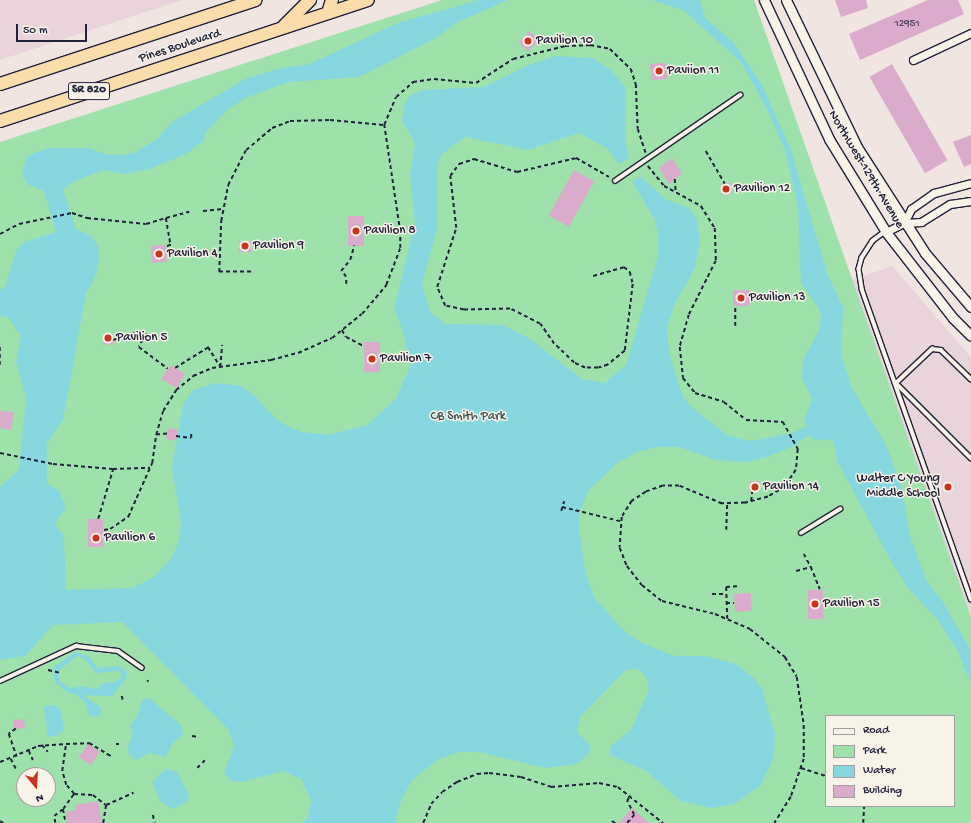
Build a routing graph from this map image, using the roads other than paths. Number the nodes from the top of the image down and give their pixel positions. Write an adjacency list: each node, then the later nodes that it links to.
1 (256, 0): 11 (highway, Pines Boulevard / SR 820)
2 (310, 0): 8 (highway)
3 (332, 0): 7 (highway)
4 (368, 0): 7 (highway, Pines Boulevard / SR 820)
5 (764, 0): 19 (street, Northwest 129th Avenue)
6 (786, 0): 18 (street, Northwest 129th Avenue)
7 (328, 13): 8 (highway, Pines Boulevard / SR 820)
8 (282, 28): 13 (highway, Pines Boulevard / SR 820)
9 (971, 33): 10 (street)
10 (913, 60)
11 (0, 84)
12 (740, 95): 14 (lane)
13 (0, 120)
14 (615, 181)
15 (970, 183): 16 (street); 18 (street)
16 (971, 191)
17 (971, 201): 18 (street)
18 (904, 223): 19 (street); 20 (street, Northwest 129th Avenue)
19 (886, 232): 21 (street, Northwest 129th Avenue); 23 (lane)
20 (971, 307)
21 (971, 336)
22 (971, 379): 23 (lane)
23 (896, 383): 24 (lane); 27 (lane)
24 (971, 458)
25 (840, 509): 26 (lane)
26 (801, 533)
27 (971, 599)
28 (142, 668): 29 (lane)
29 (0, 681)

